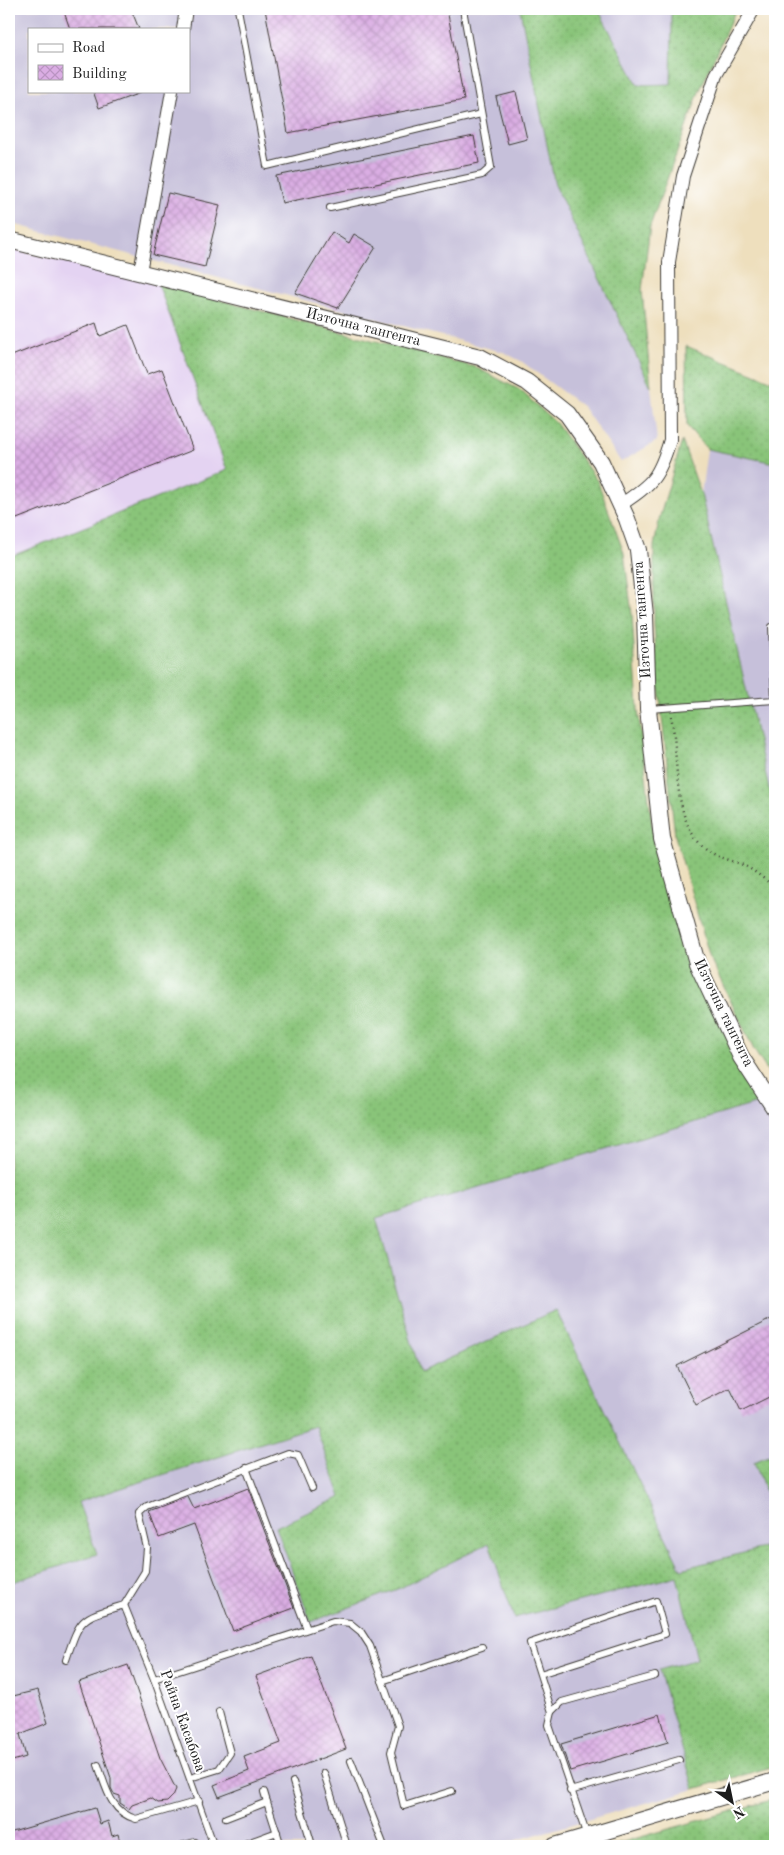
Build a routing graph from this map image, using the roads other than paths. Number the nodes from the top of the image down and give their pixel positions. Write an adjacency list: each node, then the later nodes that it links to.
1 (186, 9): 5 (street)
2 (238, 9): 7 (lane)
3 (463, 9): 7 (lane)
4 (754, 9): 11 (street)
5 (183, 28)
6 (172, 92): 10 (street)
7 (481, 114): 8 (lane)
8 (330, 208)
9 (9, 240): 10 (street, Източна тангента)
10 (140, 272): 11 (street, Източна тангента)
11 (622, 504): 14 (street, Източна тангента)
12 (775, 628): 13 (lane)
13 (774, 662): 14 (lane)
14 (648, 709): 15 (street, Източна тангента)
15 (775, 1109)
16 (246, 1468): 17 (lane); 18 (lane); 19 (lane)
17 (312, 1488)
18 (124, 1605): 21 (lane); 24 (lane, Райна Касабова)
19 (307, 1629): 24 (lane); 25 (lane)
20 (482, 1647): 25 (lane)
21 (66, 1660)
22 (540, 1674): 22 (lane); 27 (lane)
23 (655, 1676): 27 (lane)
24 (154, 1679): 32 (lane, Райна Касабова)
25 (382, 1681): 35 (lane)
26 (219, 1712): 32 (lane)
27 (552, 1712): 36 (lane)
28 (679, 1760): 36 (lane)
29 (351, 1761): 50 (lane)
30 (98, 1765): 38 (lane)
31 (324, 1773): 49 (lane)
32 (190, 1778): 38 (lane, Райна Касабова)
33 (775, 1780): 42 (street)
34 (293, 1782): 48 (lane)
35 (452, 1791)
36 (570, 1791): 42 (lane)
37 (264, 1792): 39 (lane)
38 (199, 1801): 45 (lane, Райна Касабова)
39 (266, 1802): 40 (lane); 41 (lane)
40 (226, 1818)
41 (276, 1832): 46 (lane); 47 (lane)
42 (587, 1836): 51 (street)
43 (180, 1846): 44 (lane)
44 (196, 1846)
45 (214, 1846)
46 (239, 1846)
47 (281, 1846)
48 (309, 1846)
49 (347, 1846)
50 (384, 1846)
51 (555, 1846)

